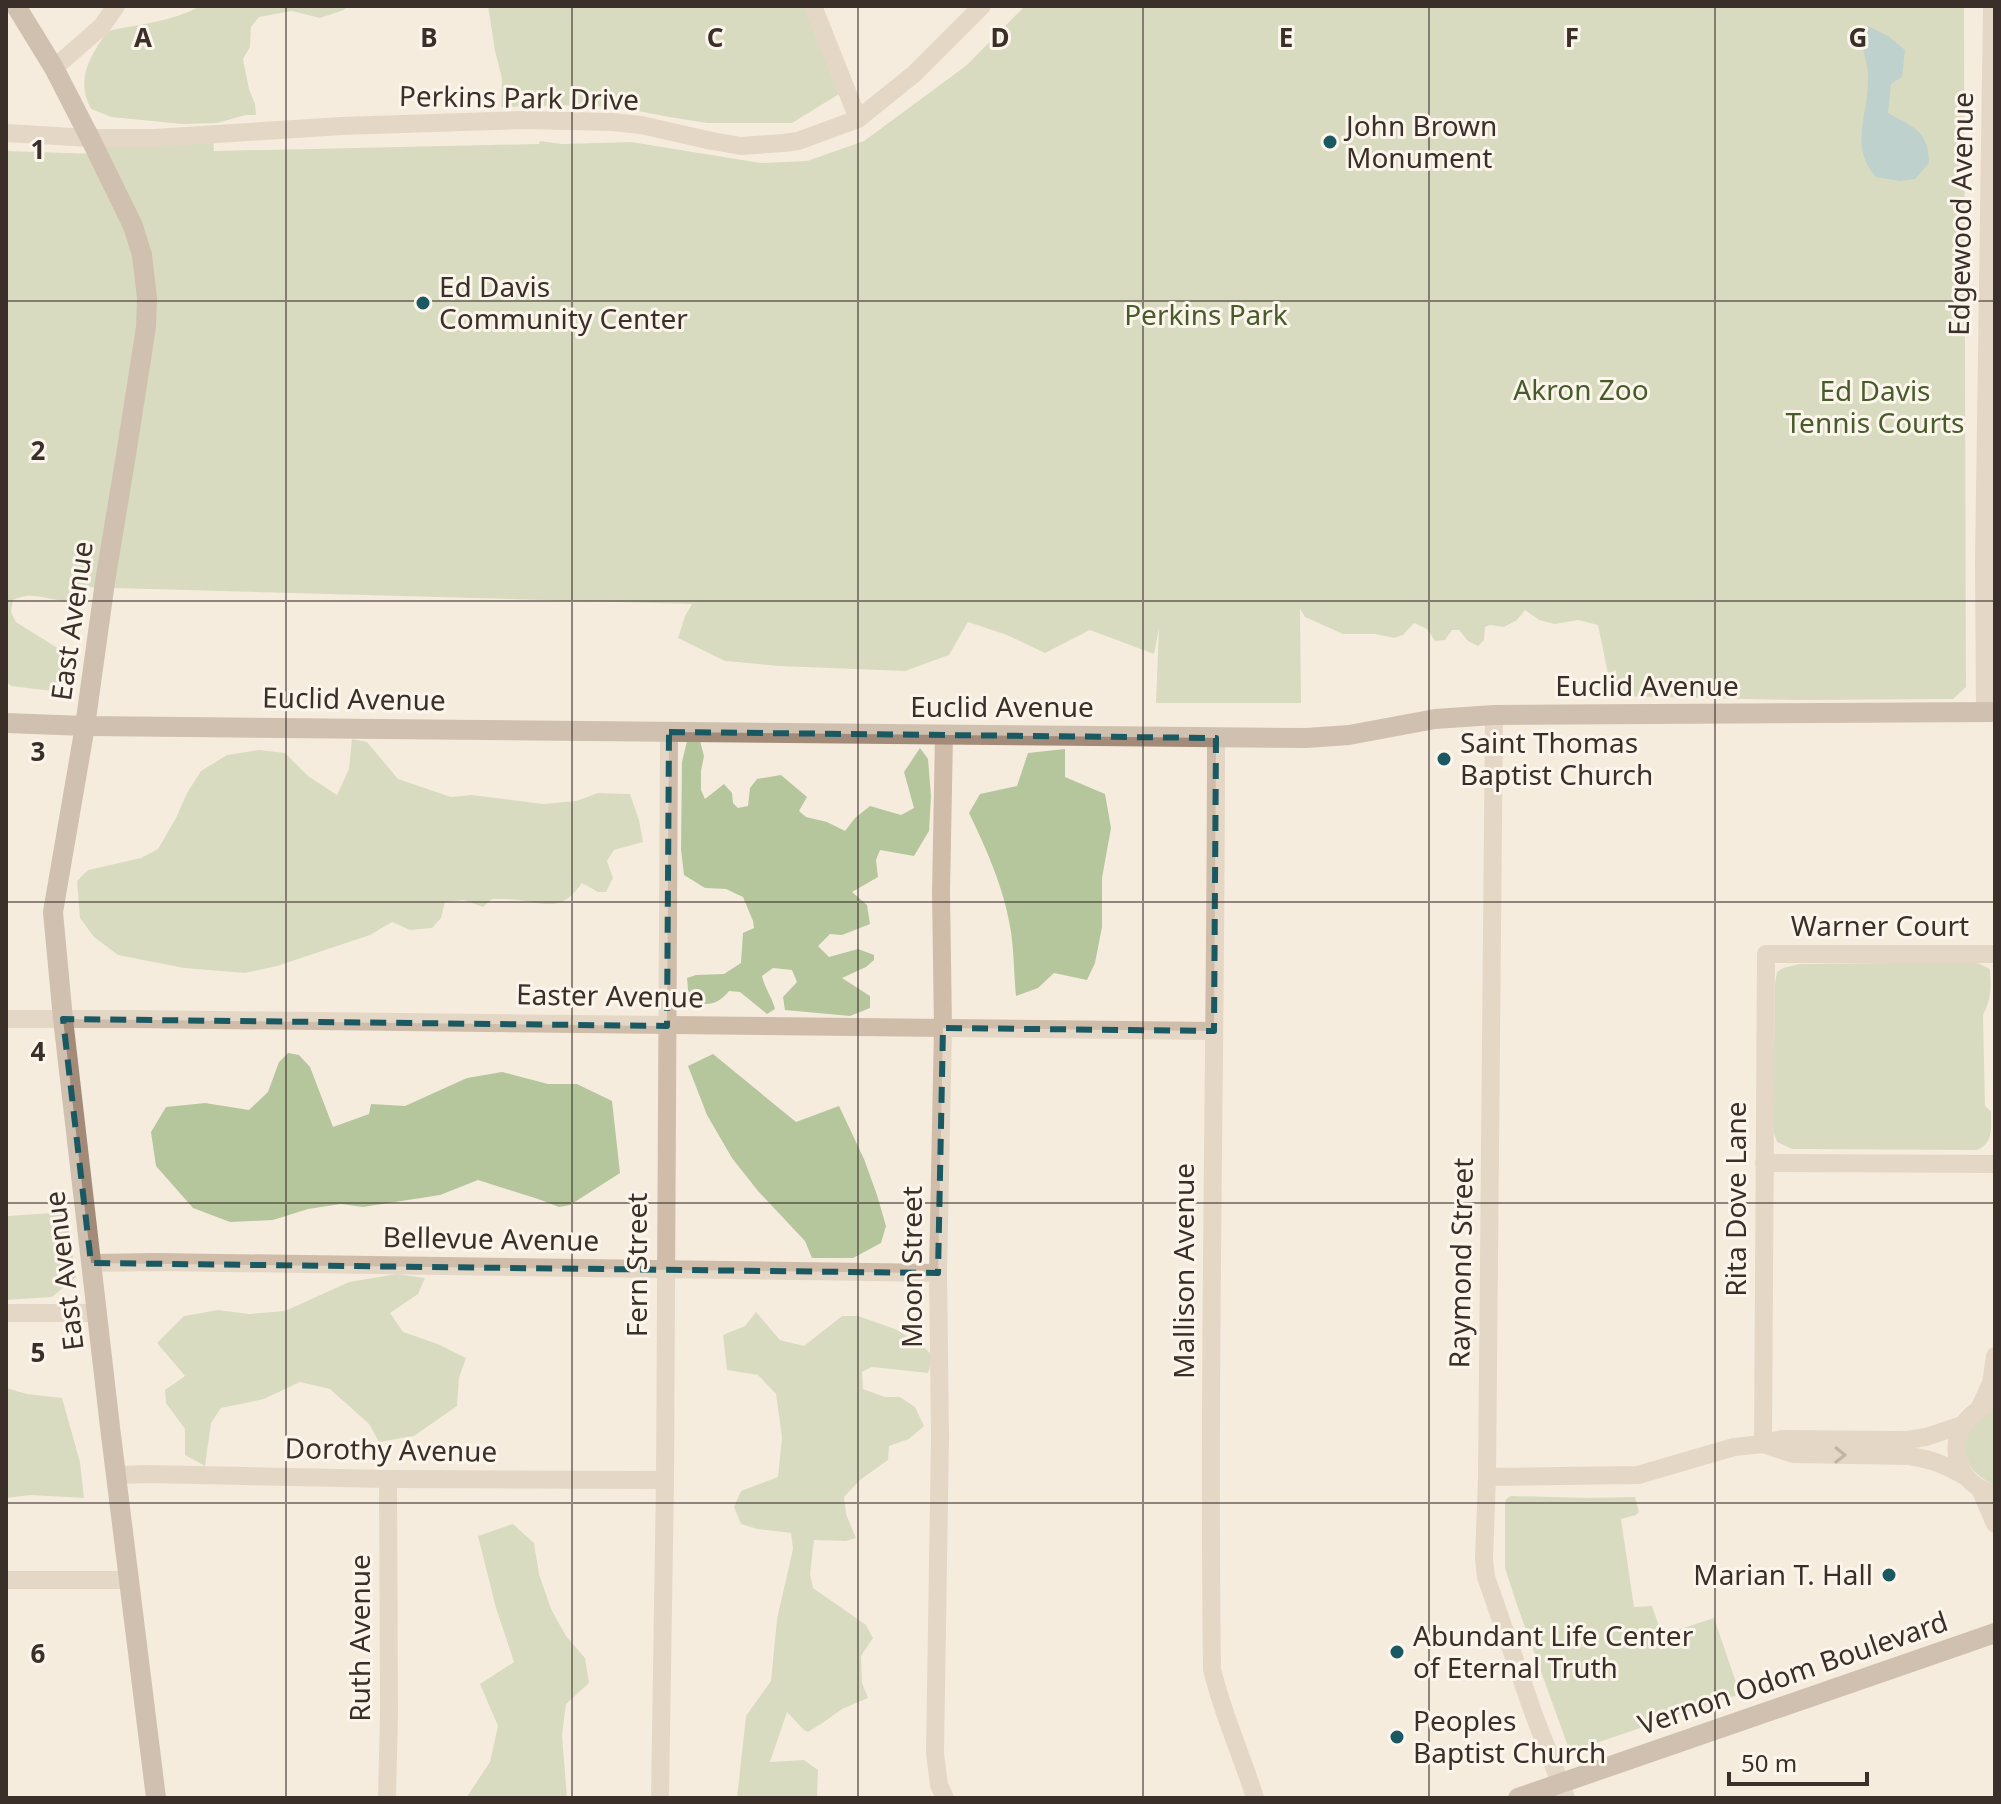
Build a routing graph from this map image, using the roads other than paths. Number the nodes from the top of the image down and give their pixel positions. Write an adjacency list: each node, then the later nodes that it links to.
1 (16, 6): 6 (street, East Avenue)
2 (116, 6): 6 (street)
3 (813, 6): 8 (street)
4 (982, 6): 8 (street, Perkins Park Drive)
5 (1992, 6): 7 (street, Edgewood Avenue)
6 (54, 68): 10 (street, East Avenue)
7 (1993, 93): 11 (street, Edgewood Avenue)
8 (858, 119): 10 (street, Perkins Park Drive)
9 (6, 133): 10 (street, Perkins Park Drive)
10 (90, 138): 15 (street, East Avenue)
11 (1991, 407): 12 (street, Edgewood Avenue)
12 (1990, 712): 13 (street, Euclid Avenue)
13 (1494, 715): 18 (street, Euclid Avenue); 39 (street, Raymond Street)
14 (6, 723): 15 (street, Euclid Avenue)
15 (85, 726): 16 (street, Euclid Avenue); 22 (street, East Avenue)
16 (669, 732): 17 (street, Euclid Avenue); 23 (street, Fern Street)
17 (944, 735): 18 (street, Euclid Avenue); 24 (street, Moon Street)
18 (1216, 738): 25 (street, Mallison Avenue)
19 (1766, 954): 20 (street, Warner Court); 26 (street, Rita Dove Lane)
20 (1995, 954)
21 (6, 1019): 22 (street, Easter Avenue)
22 (63, 1019): 23 (street, Easter Avenue); 28 (street, East Avenue)
23 (667, 1026): 24 (street, Easter Avenue); 29 (street, Fern Street)
24 (943, 1028): 25 (street, Easter Avenue); 30 (street, Moon Street)
25 (1214, 1031): 52 (street, Mallison Avenue)
26 (1764, 1163): 27 (street); 36 (street, Rita Dove Lane)
27 (1995, 1164)
28 (91, 1263): 29 (street, Bellevue Avenue); 32 (street, East Avenue)
29 (665, 1270): 30 (street, Bellevue Avenue); 41 (street, Fern Street)
30 (938, 1273): 51 (street, Moon Street)
31 (6, 1313): 32 (street)
32 (98, 1313): 37 (street, East Avenue)
33 (1995, 1356): 34 (street)
34 (1988, 1405): 35 (street)
35 (1962, 1425): 36 (street); 38 (street)
36 (1763, 1444): 38 (street, one-way to 38); 39 (street)
37 (116, 1475): 40 (street, Dorothy Avenue); 45 (street, East Avenue)
38 (1965, 1476): 42 (street)
39 (1487, 1477): 47 (street, Raymond Street)
40 (388, 1479): 41 (street, Dorothy Avenue); 49 (street, Ruth Avenue)
41 (665, 1480): 50 (street, Fern Street)
42 (1988, 1491): 43 (street)
43 (1995, 1524)
44 (6, 1580): 45 (street)
45 (129, 1580): 48 (street, East Avenue)
46 (1995, 1633): 47 (street, Vernon Odom Boulevard)
47 (1563, 1790): 53 (street, Vernon Odom Boulevard)
48 (156, 1798)
49 (387, 1798)
50 (660, 1798)
51 (945, 1798)
52 (1255, 1798)
53 (1518, 1798)

